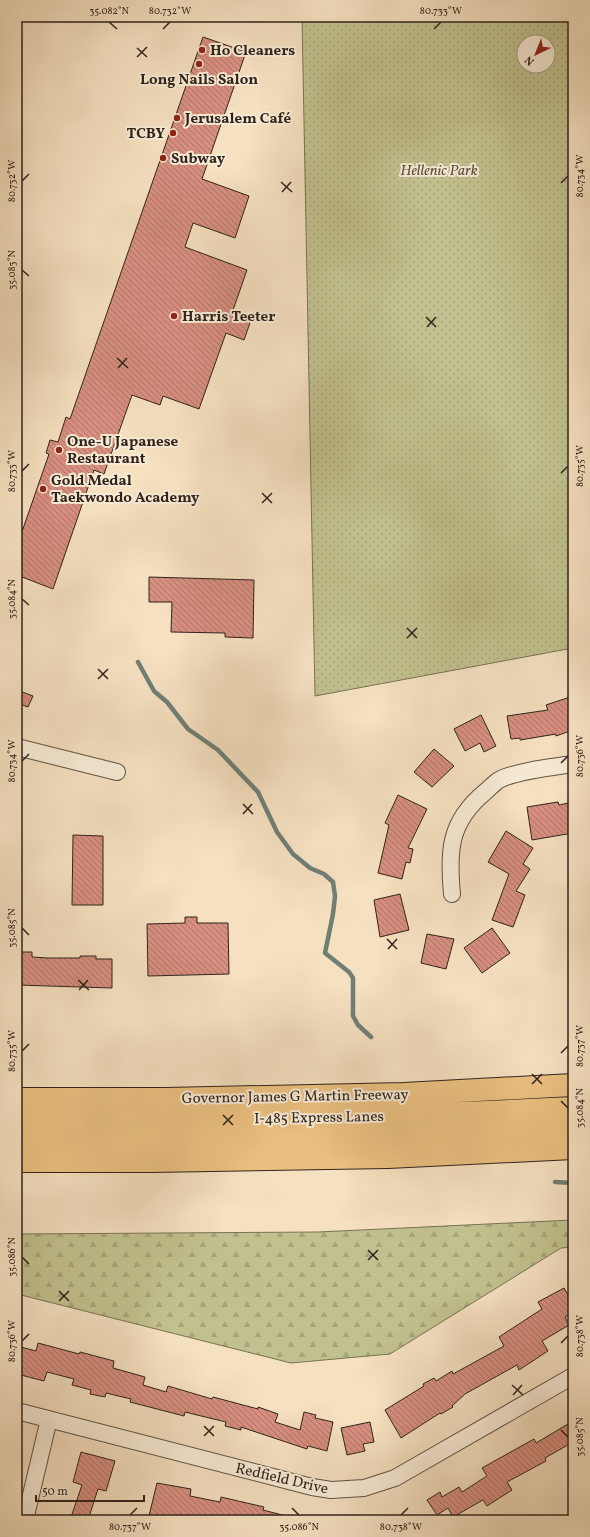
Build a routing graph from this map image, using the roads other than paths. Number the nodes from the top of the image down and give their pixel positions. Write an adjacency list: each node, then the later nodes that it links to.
1 (17, 747): 3 (street)
2 (573, 764): 4 (street)
3 (117, 772)
4 (452, 894)
5 (573, 1085): 6 (highway, Governor James G Martin Freeway)
6 (17, 1098)
7 (573, 1108): 8 (highway, I-485 Express Lanes)
8 (17, 1118)
9 (573, 1128): 10 (highway, I-485 Express Lanes)
10 (17, 1140)
11 (573, 1148): 12 (highway)
12 (17, 1161)
13 (573, 1376): 15 (street, Redfield Drive)
14 (17, 1411): 15 (street, Redfield Drive)
15 (49, 1419): 16 (street)
16 (24, 1520)

